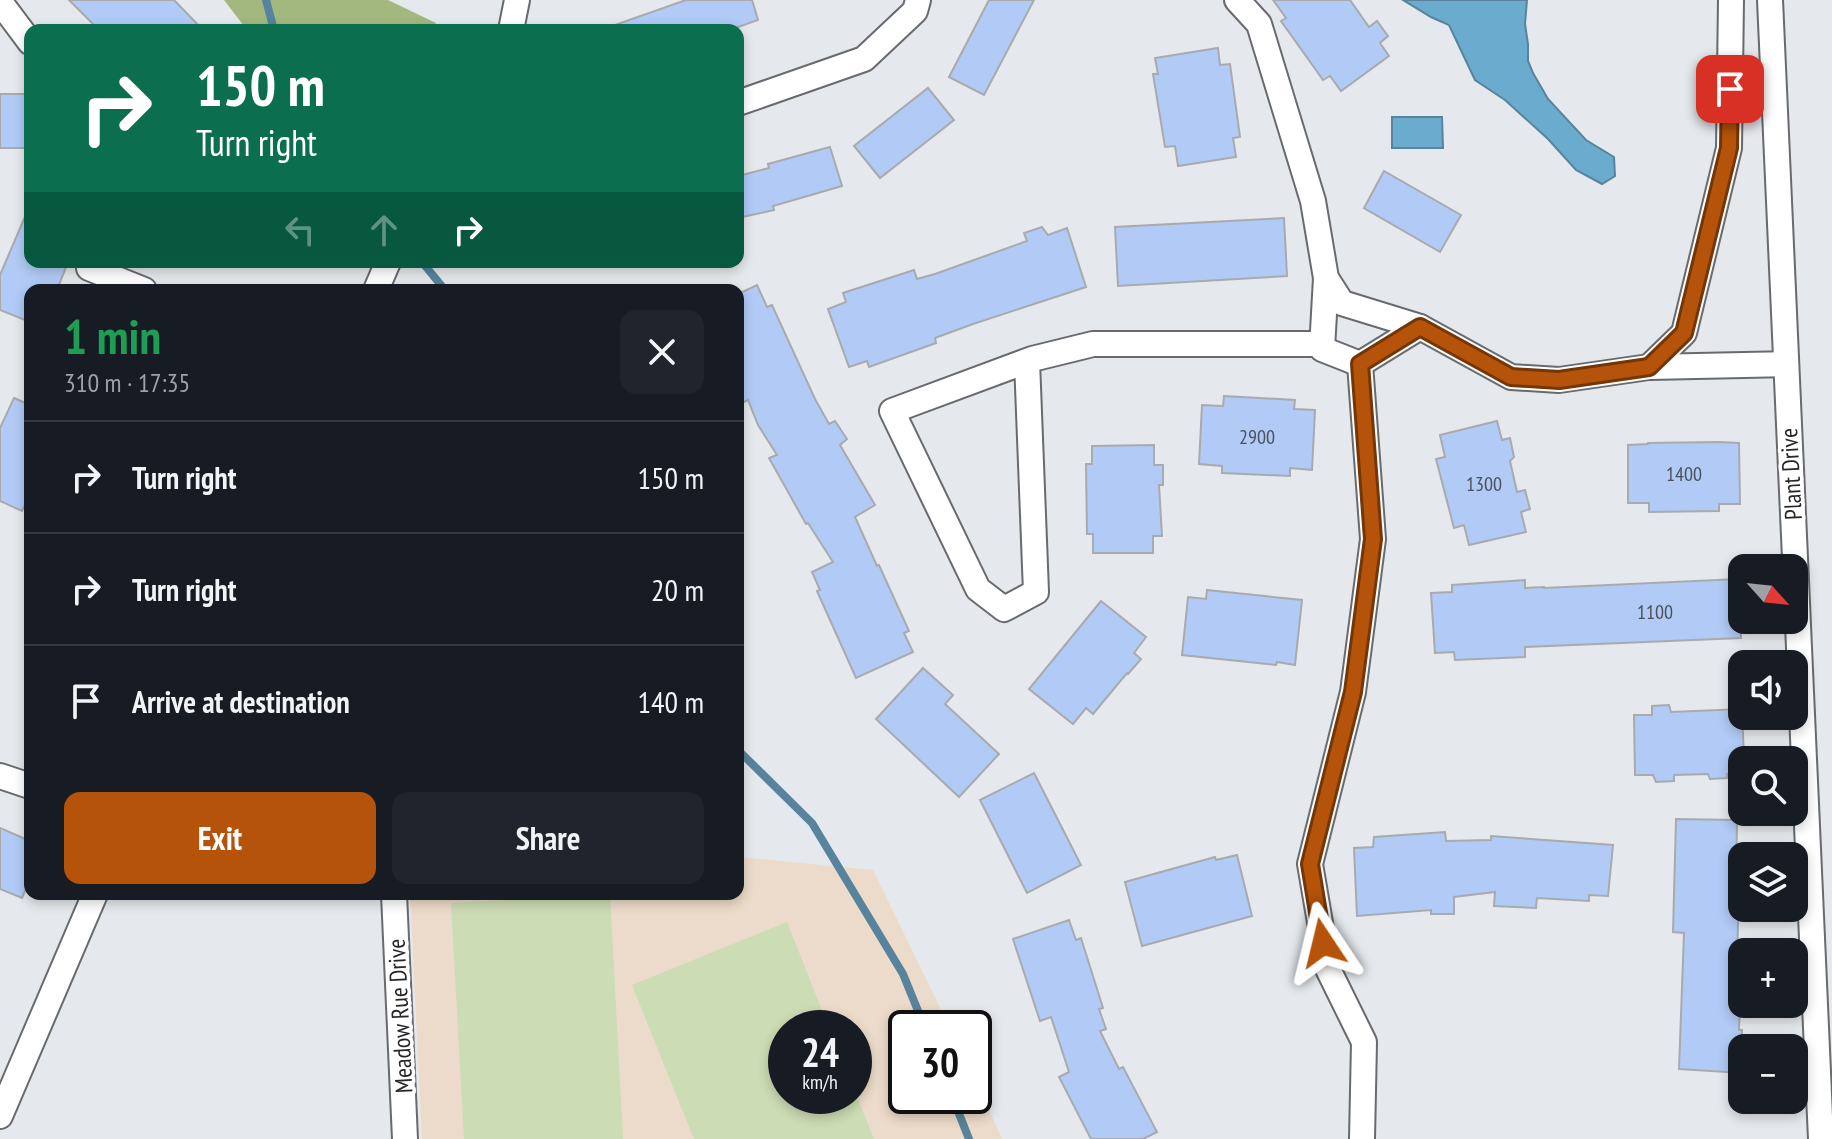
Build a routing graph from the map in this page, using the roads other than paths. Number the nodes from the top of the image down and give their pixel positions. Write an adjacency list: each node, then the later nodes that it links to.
1 (517, 0): 7 (street)
2 (918, 0): 9 (street)
3 (1237, 0): 11 (street)
4 (1731, 0): 18 (street)
5 (1770, 0): 17 (street, Plant Drive)
6 (0, 2): 8 (street)
7 (512, 24)
8 (24, 34)
9 (744, 101)
10 (96, 268): 12 (street)
11 (1326, 278): 13 (street); 14 (street)
12 (131, 284)
13 (1420, 327): 16 (street); 18 (street)
14 (1322, 344): 15 (street); 16 (street)
15 (1027, 361): 15 (street)
16 (1360, 364): 25 (street)
17 (1786, 364): 18 (street); 26 (street, Plant Drive)
18 (1649, 367)
19 (0, 776): 20 (street)
20 (24, 784)
21 (92, 900): 23 (street)
22 (394, 900): 24 (street, Meadow Rue Drive)
23 (0, 1116)
24 (405, 1139)
25 (1362, 1139)
26 (1821, 1139)

